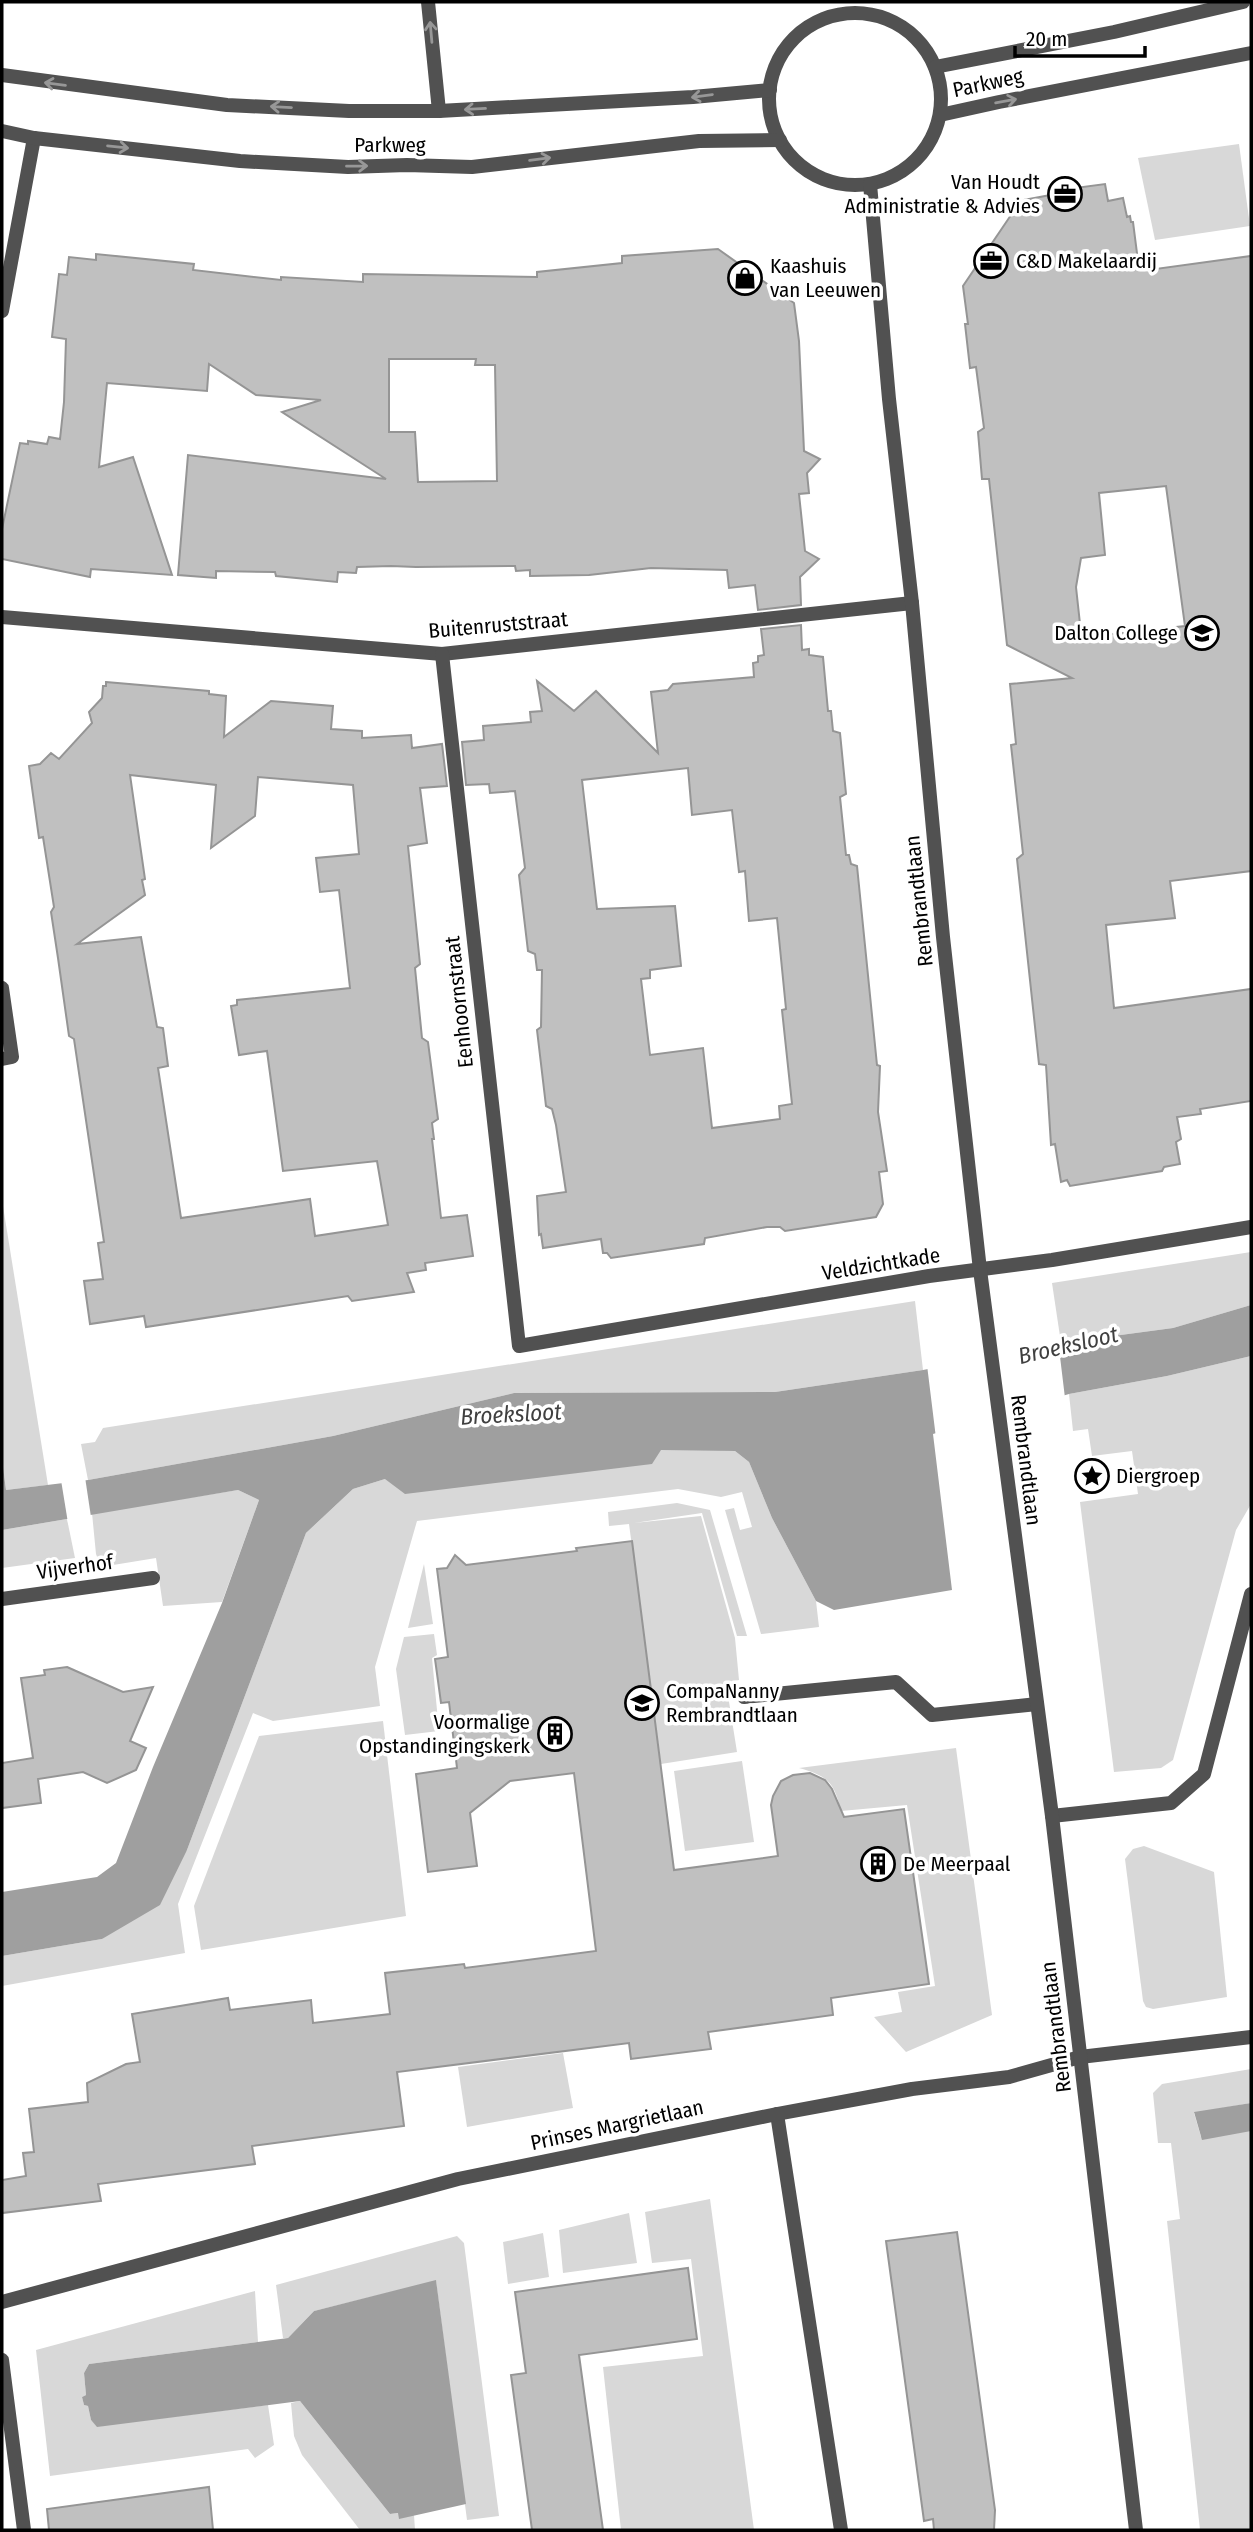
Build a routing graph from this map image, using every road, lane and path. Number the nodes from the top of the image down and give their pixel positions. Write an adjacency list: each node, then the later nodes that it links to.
1 (428, 2): 9 (street, one-way to 1)
2 (1243, 2): 3 (street, Parkweg)
3 (1209, 6): 6 (street, Parkweg)
4 (847, 7): 6 (street); 8 (street)
5 (1251, 54): 10 (street, Parkweg, one-way to 5)
6 (935, 67): 10 (street)
7 (2, 75): 9 (street, Parkweg, one-way to 7)
8 (770, 90): 9 (street, Parkweg, one-way to 9); 13 (street)
9 (439, 111)
10 (940, 115): 14 (street)
11 (2, 131): 12 (street, Parkweg)
12 (34, 138): 13 (street, Parkweg, one-way to 13); 15 (street)
13 (780, 140): 14 (street)
14 (870, 184): 16 (street, Rembrandtlaan)
15 (2, 311)
16 (912, 603): 18 (street, Buitenruststraat); 22 (street, Rembrandtlaan)
17 (2, 617): 18 (street, Buitenruststraat)
18 (442, 654): 23 (street, Eenhoornstraat)
19 (2, 988): 20 (street)
20 (7, 1058)
21 (1251, 1227): 22 (street, Veldzichtkade)
22 (980, 1270): 23 (street, Veldzichtkade); 28 (street, Rembrandtlaan)
23 (519, 1346)
24 (153, 1578): 26 (street, Vijverhof)
25 (1251, 1594): 29 (street)
26 (2, 1599)
27 (744, 1697): 28 (street)
28 (1037, 1704): 29 (street, Rembrandtlaan)
29 (1052, 1816): 31 (street, Rembrandtlaan)
30 (1251, 2037): 31 (street, Prinses Margrietlaan)
31 (1080, 2057): 32 (street, Prinses Margrietlaan); 37 (street, Rembrandtlaan)
32 (777, 2114): 33 (street, Prinses Margrietlaan); 36 (street)
33 (2, 2302)
34 (2, 2360): 35 (street)
35 (24, 2530)
36 (841, 2530)
37 (1136, 2530)

